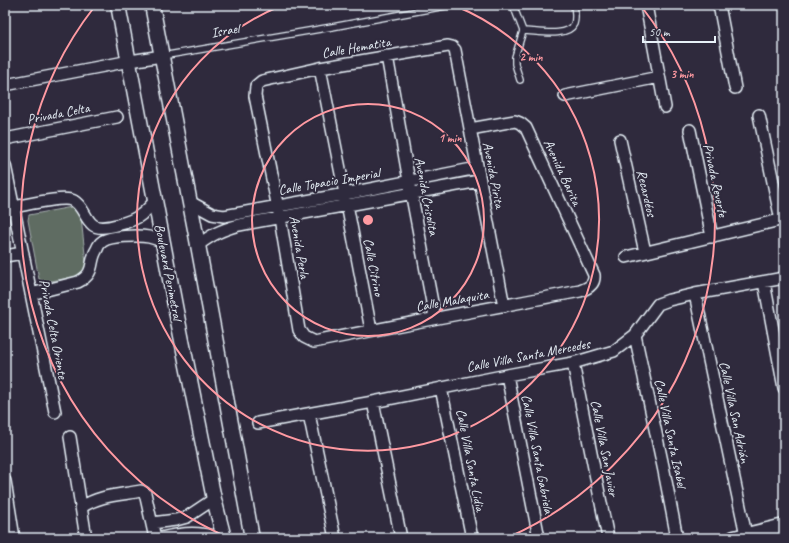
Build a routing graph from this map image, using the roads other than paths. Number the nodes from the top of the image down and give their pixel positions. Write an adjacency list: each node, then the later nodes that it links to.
1 (118, 5): 12 (street, Boulevard Perimetral)
2 (152, 5): 10 (street)
3 (451, 5): 10 (lane, Israel)
4 (512, 5): 8 (lane)
5 (574, 5): 8 (lane)
6 (646, 5): 14 (street)
7 (719, 5): 18 (street)
8 (524, 31): 15 (lane)
9 (455, 50): 11 (street, Calle Hematita); 23 (street, Avenida Pirita)
10 (162, 56): 12 (street, Israel); 34 (street)
11 (387, 56): 13 (street, Calle Hematita); 29 (street, Avenida Crisolita)
12 (130, 61): 17 (street, Israel); 33 (street, Boulevard Perimetral)
13 (320, 68): 16 (street, Calle Hematita); 32 (street, Calle Citrino)
14 (658, 77): 19 (street); 20 (street)
15 (520, 80)
16 (262, 81): 35 (street, Avenida Perla)
17 (5, 85)
18 (735, 88)
19 (565, 96)
20 (665, 107)
21 (758, 115): 40 (street)
22 (117, 117): 25 (street, Privada Celta)
23 (470, 128): 28 (street, Avenida Pirita); 54 (street, Avenida Barita)
24 (690, 130): 44 (street, Privada Reverte)
25 (5, 139)
26 (620, 140): 48 (street, Recardéos)
27 (5, 165): 36 (street, Privada Celta Oriente)
28 (477, 168): 29 (street, Calle Topacio Imperial); 30 (street, Avenida Pirita)
29 (409, 181): 31 (street, Avenida Crisolita); 32 (street, Calle Topacio Imperial)
30 (480, 181): 31 (street, Calle Topacio Imperial); 57 (street, Avenida Pirita)
31 (411, 193): 32 (street, Calle Topacio Imperial); 58 (street, Avenida Crisolita)
32 (346, 200): 35 (street, Calle Topacio Imperial); 39 (street, Calle Topacio Imperial); 59 (street, Calle Citrino)
33 (155, 201): 41 (street); 46 (street, Boulevard Perimetral)
34 (190, 202): 38 (street, Calle Topacio Imperial); 47 (street)
35 (277, 206): 37 (street, Calle Topacio Imperial); 39 (street, Avenida Perla)
36 (13, 207): 41 (street); 49 (street, Privada Celta Oriente)
37 (246, 211): 38 (street, Calle Topacio Imperial); 42 (street)
38 (224, 216): 43 (street)
39 (280, 218): 42 (street, Calle Topacio Imperial); 61 (street, Avenida Perla)
40 (782, 220): 44 (street)
41 (119, 224): 45 (street)
42 (248, 224): 43 (street, Calle Topacio Imperial)
43 (226, 228): 47 (street, Calle Topacio Imperial)
44 (712, 237): 48 (street)
45 (121, 238): 46 (street); 55 (street)
46 (163, 242): 72 (street, Boulevard Perimetral)
47 (198, 245): 84 (street)
48 (645, 252): 51 (street)
49 (23, 253): 50 (street); 55 (street, Privada Celta Oriente)
50 (5, 256)
51 (626, 257)
52 (784, 278): 53 (street, Calle Villa Santa Mercedes)
53 (764, 282): 56 (street, Calle Villa Santa Mercedes); 65 (street)
54 (592, 284): 57 (street, Calle Malaquita)
55 (31, 294): 67 (street, Privada Celta Oriente)
56 (696, 294): 60 (street, Calle Villa Santa Mercedes); 78 (street, Calle Villa San Adrián)
57 (504, 306): 58 (street, Calle Malaquita)
58 (435, 318): 59 (street, Calle Malaquita)
59 (371, 330): 61 (street, Calle Malaquita)
60 (635, 335): 62 (street, Calle Villa Santa Mercedes); 90 (street, Calle Villa Santa Isabel)
61 (314, 342)
62 (573, 363): 63 (street, Calle Villa Santa Mercedes); 89 (street, Calle Villa San Javier)
63 (507, 375): 64 (street, Calle Villa Santa Mercedes); 88 (street, Calle Villa Santa Gabriela)
64 (442, 388): 66 (street, Calle Villa Santa Mercedes); 87 (street, Calle Villa Santa Lidia)
65 (784, 388)
66 (374, 402): 68 (street, Calle Villa Santa Mercedes); 86 (street)
67 (55, 412)
68 (309, 414): 69 (street, Calle Villa Santa Mercedes); 85 (street)
69 (258, 423)
70 (70, 437): 73 (street)
71 (5, 481): 79 (street)
72 (214, 499): 74 (street); 83 (street, Boulevard Perimetral)
73 (82, 507): 75 (street); 80 (street)
74 (181, 519): 75 (street); 77 (street)
75 (152, 523): 81 (street)
76 (784, 526): 78 (street)
77 (185, 532): 82 (street); 83 (street)
78 (740, 537)
79 (14, 538)
80 (86, 538)
81 (155, 538)
82 (161, 538)
83 (224, 538)
84 (252, 538)
85 (335, 538)
86 (401, 538)
87 (472, 538)
88 (538, 538)
89 (608, 538)
90 (677, 538)

